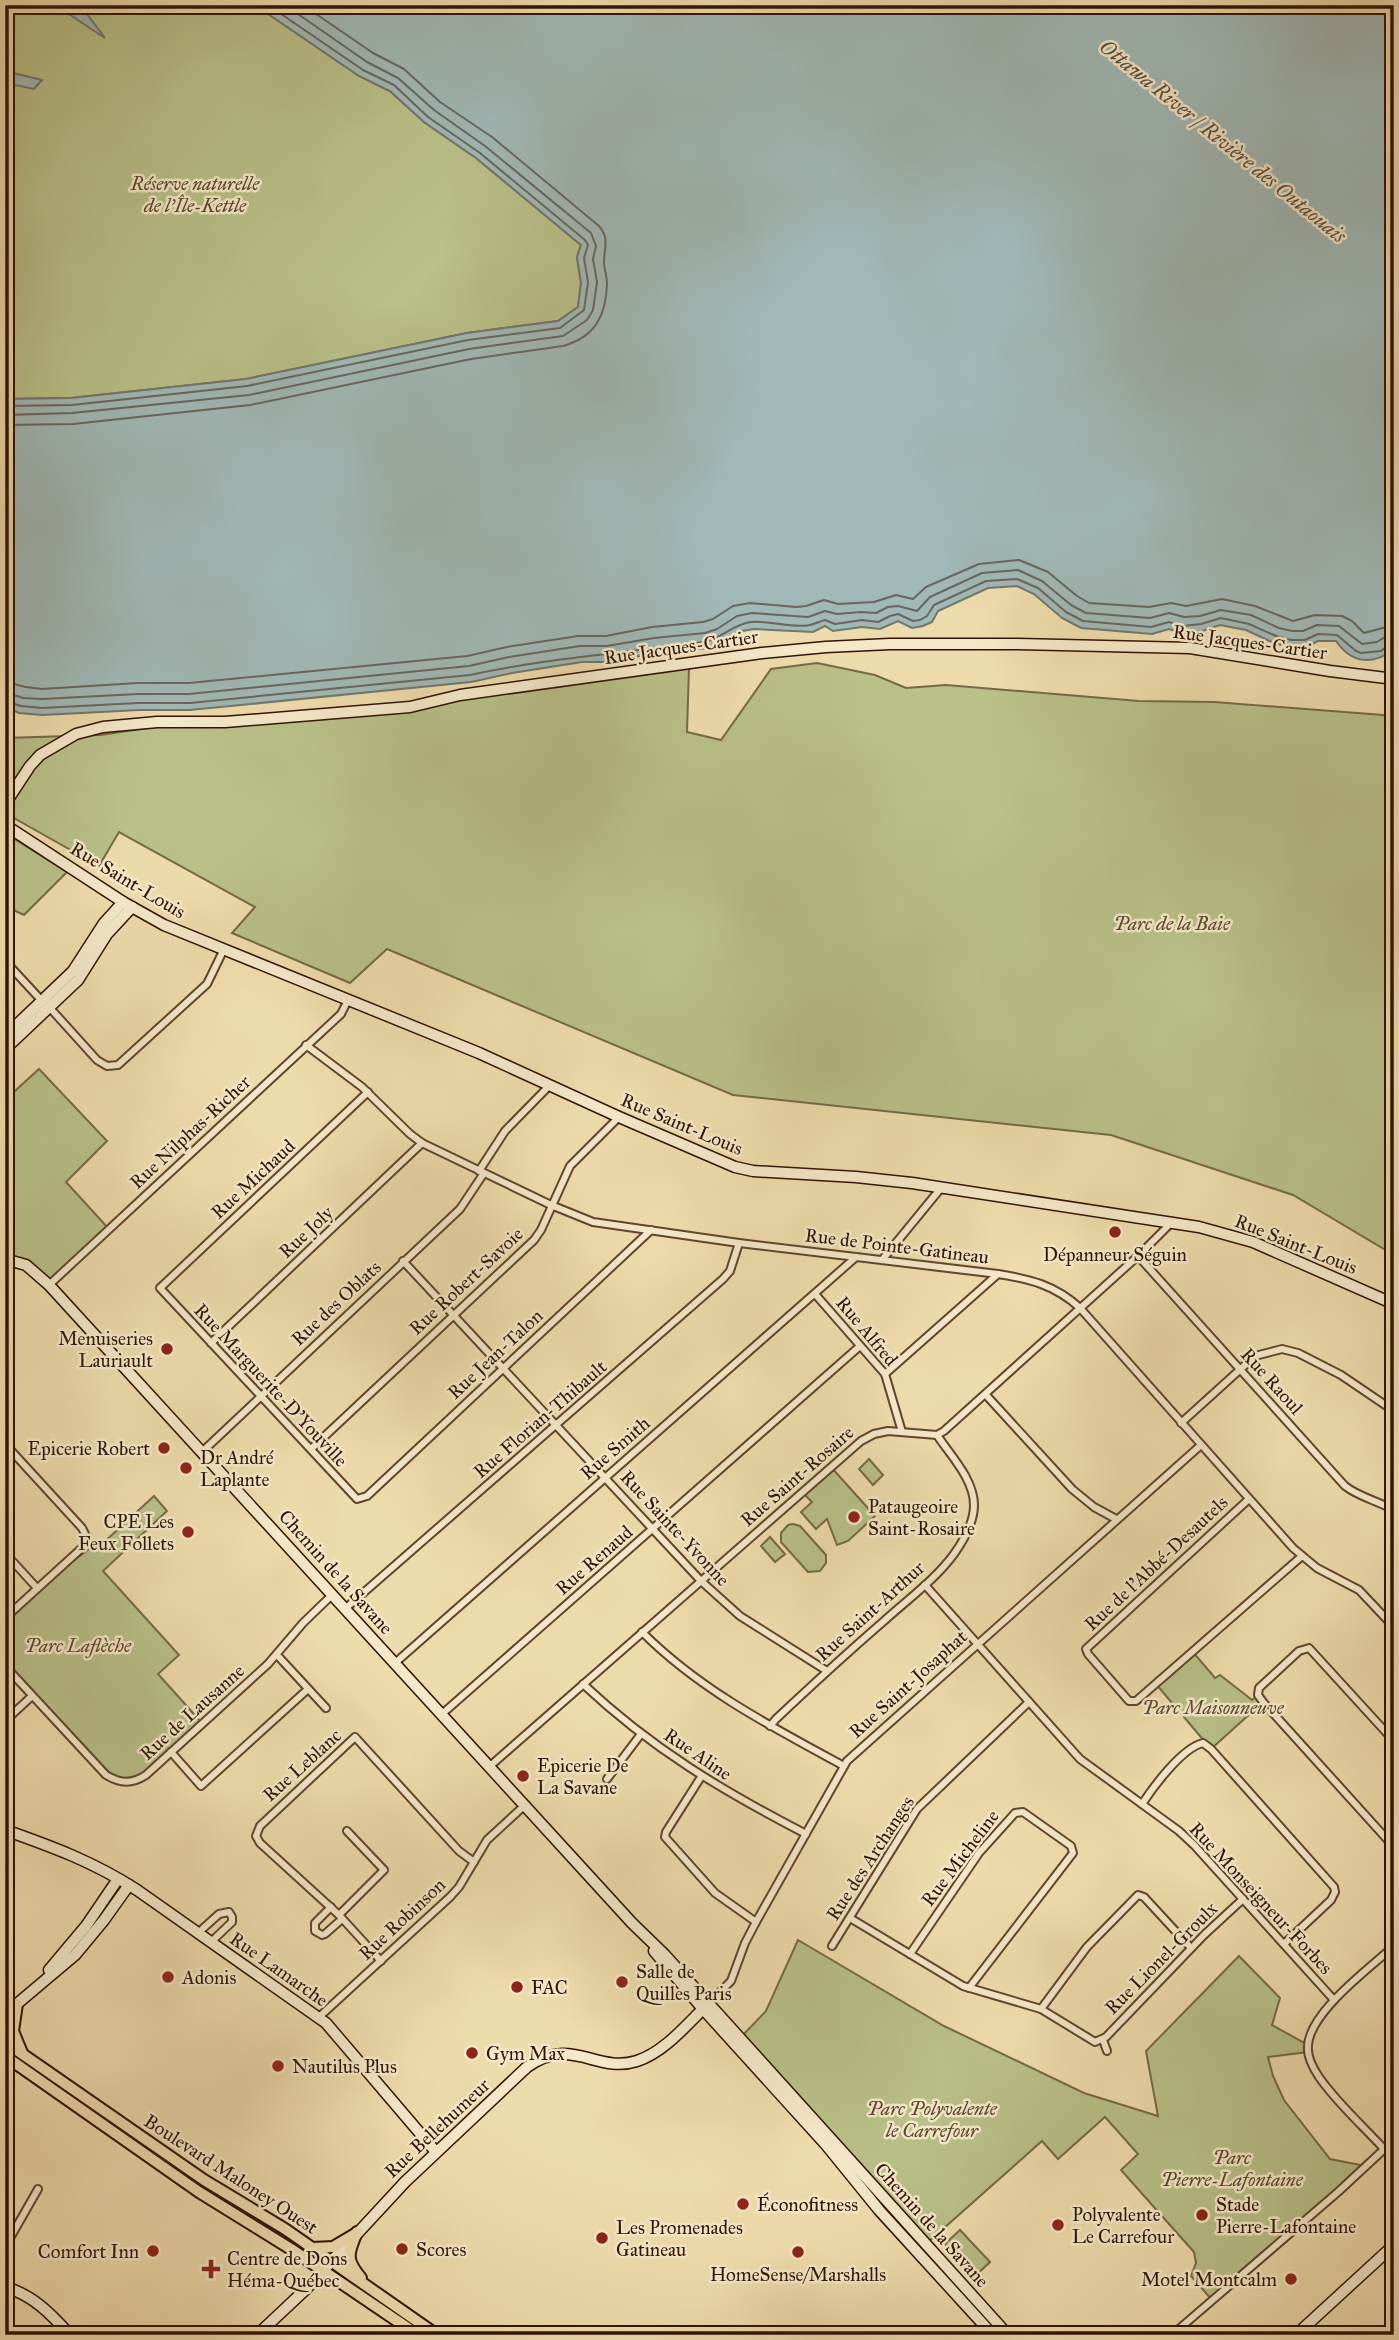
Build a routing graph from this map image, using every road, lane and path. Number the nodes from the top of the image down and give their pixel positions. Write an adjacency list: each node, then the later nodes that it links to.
1 (1394, 679): 2 (street, Rue Jacques-Cartier)
2 (5, 804)
3 (5, 825): 4 (street, Rue Saint-Louis)
4 (128, 904): 5 (street, Rue Saint-Louis); 8 (street)
5 (224, 949): 7 (street, Rue Saint-Louis); 8 (street)
6 (5, 961): 8 (street)
7 (348, 1000): 10 (street, Rue Nilphas-Richer); 12 (street, Rue Saint-Louis)
8 (46, 1005): 9 (street); 11 (street)
9 (5, 1036)
10 (306, 1045): 13 (street, Rue de Pointe-Gatineau); 28 (street, Rue Nilphas-Richer)
11 (5, 1049)
12 (550, 1084): 14 (street, Rue Saint-Louis); 16 (street, Rue des Oblats)
13 (368, 1092): 15 (street, Rue de Pointe-Gatineau); 29 (street, Rue Michaud)
14 (619, 1117): 17 (street, Rue Saint-Louis); 18 (street, Rue Robert-Savoie)
15 (422, 1143): 16 (street, Rue de Pointe-Gatineau); 34 (street, Rue Joly)
16 (482, 1172): 18 (street, Rue de Pointe-Gatineau); 26 (street, Rue des Oblats)
17 (941, 1188): 19 (street, Rue Saint-Louis); 25 (street)
18 (551, 1205): 20 (street, Rue de Pointe-Gatineau); 33 (street, Rue Robert-Savoie)
19 (1170, 1224): 22 (street); 31 (street, Rue Saint-Louis)
20 (652, 1230): 21 (street, Rue de Pointe-Gatineau); 36 (street, Rue Jean-Talon)
21 (739, 1243): 23 (street, Rue de Pointe-Gatineau); 43 (street, Rue Florian-Thibault)
22 (1138, 1256): 32 (street); 37 (street, Rue Raoul)
23 (856, 1257): 25 (street, Rue de Pointe-Gatineau); 30 (street, Rue Smith)
24 (5, 1259): 28 (street, Chemin de la Savane)
25 (882, 1260): 27 (street, Rue de Pointe-Gatineau)
26 (403, 1261): 33 (street, Rue Sainte-Yvonne); 40 (street, Rue des Oblats)
27 (998, 1274): 32 (street, Rue de Pointe-Gatineau); 38 (street)
28 (49, 1285): 49 (street, Chemin de la Savane)
29 (160, 1288): 34 (street, Rue Marguerite-D'Youville)
30 (814, 1294): 35 (street, Rue Alfred); 50 (street, Rue Smith)
31 (1394, 1304)
32 (1080, 1308): 39 (street); 42 (street, Rue de Pointe-Gatineau)
33 (454, 1315): 36 (street, Rue Sainte-Yvonne); 48 (street, Rue Robert-Savoie)
34 (211, 1343): 40 (street, Rue Marguerite-D'Youville)
35 (860, 1346): 38 (street, Rue Alfred); 55 (street, Rue Renaud)
36 (503, 1367): 43 (street, Rue Sainte-Yvonne); 52 (street, Rue Jean-Talon)
37 (1240, 1369): 41 (street); 42 (street); 53 (street, Rue Raoul)
38 (885, 1374): 44 (street, Rue Alfred)
39 (986, 1395): 45 (street); 54 (street)
40 (260, 1396): 48 (street, Rue Marguerite-D'Youville); 49 (street, Rue des Oblats)
41 (1391, 1406)
42 (1181, 1423): 47 (street, Rue de Pointe-Gatineau)
43 (557, 1424): 50 (street, Rue Sainte-Yvonne); 62 (street, Rue Florian-Thibault)
44 (902, 1432): 45 (street, Rue Saint-Rosaire); 58 (street, Rue Saint-Rosaire)
45 (937, 1434): 59 (street, Rue Saint-Arthur)
46 (5, 1444): 60 (street)
47 (1201, 1445): 51 (street, Rue de Pointe-Gatineau); 54 (street, Rue Saint-Josaphat)
48 (311, 1449): 52 (street, Rue Marguerite-D'Youville)
49 (203, 1451): 61 (street, Chemin de la Savane)
50 (606, 1478): 55 (street, Rue Sainte-Yvonne); 68 (street, Rue Smith)
51 (1249, 1499): 57 (street, Rue de Pointe-Gatineau); 57 (street, Rue de l'Abbé-Desautels)
52 (360, 1500)
53 (1394, 1510)
54 (1116, 1519): 66 (street, Rue Saint-Josaphat)
55 (653, 1529): 58 (street, Rue Sainte-Yvonne); 76 (street, Rue Renaud)
56 (5, 1553): 60 (street)
57 (1302, 1556): 64 (street, Rue de Pointe-Gatineau)
58 (701, 1581): 65 (street, Rue Saint-Rosaire); 70 (street, Rue Sainte-Yvonne)
59 (925, 1585): 66 (street, Rue Monseigneur-Forbes); 70 (street, Rue Saint-Arthur)
60 (37, 1588): 63 (street)
61 (333, 1594): 62 (street, Chemin de la Savane); 67 (street, Rue de Lausanne)
62 (346, 1608): 68 (street, Chemin de la Savane)
63 (5, 1618)
64 (1394, 1627)
65 (642, 1632): 71 (street, Rue Saint-Rosaire); 78 (street)
66 (977, 1643): 74 (street, Rue Monseigneur-Forbes); 83 (street, Rue Saint-Josaphat)
67 (277, 1655): 72 (street); 81 (street, Rue de Lausanne)
68 (395, 1663): 76 (street, Chemin de la Savane)
69 (5, 1666): 73 (street, Rue de Lausanne)
70 (827, 1671): 78 (street, Rue Saint-Arthur)
71 (583, 1684): 79 (street, Rue Aline); 82 (street, Rue Saint-Rosaire)
72 (308, 1689): 75 (street); 81 (street)
73 (32, 1696): 77 (street); 81 (street, Rue de Lausanne)
74 (1029, 1702): 86 (street, Rue Monseigneur-Forbes); 98 (street, Rue des Archanges)
75 (326, 1708)
76 (442, 1714): 82 (street, Chemin de la Savane)
77 (5, 1721)
78 (771, 1726): 83 (street)
79 (641, 1734): 84 (street, Rue Aline); 85 (street)
80 (1394, 1741): 91 (street)
81 (171, 1752)
82 (490, 1766): 87 (street, Chemin de la Savane)
83 (844, 1766): 90 (street, Rue Saint-Josaphat)
84 (701, 1777): 90 (street, Rue Aline); 99 (street)
85 (607, 1779)
86 (1142, 1804): 95 (street, Rue Monseigneur-Forbes); 102 (street)
87 (525, 1805): 92 (street, Rue Robinson); 111 (street, Chemin de la Savane)
88 (5, 1830): 93 (street, Rue Lamarche)
89 (347, 1831): 97 (street)
90 (806, 1835): 99 (street, Rue Saint-Josaphat)
91 (1394, 1847)
92 (474, 1861): 96 (street, Rue Leblanc); 107 (street, Rue Robinson)
93 (118, 1879): 94 (street, Rue Lamarche); 108 (street)
94 (129, 1885): 100 (street, Rue Lamarche); 108 (street)
95 (1243, 1899): 102 (street, Rue Monseigneur-Forbes); 105 (street, Rue Lionel-Groulx)
96 (331, 1907): 97 (street, Rue Leblanc); 97 (street)
97 (341, 1917): 107 (street, Rue Leblanc)
98 (850, 1918): 103 (street, Rue des Archanges); 106 (street, Rue Lionel-Groulx)
99 (756, 1922): 111 (street, Rue Saint-Josaphat)
100 (198, 1933): 101 (street, Rue Lamarche); 101 (street, Rue Lamarche)
101 (211, 1942): 114 (street, Rue Lamarche)
102 (1284, 1944): 110 (street, Rue Monseigneur-Forbes)
103 (832, 1946)
104 (1394, 1946): 110 (street)
105 (1191, 1948): 112 (street); 115 (street, Rue Lionel-Groulx)
106 (910, 1954): 109 (street, Rue Lionel-Groulx); 109 (street, Rue Micheline)
107 (381, 1961): 114 (street, Rue Robinson)
108 (38, 1984): 113 (street)
109 (969, 1988): 112 (street, Rue Lionel-Groulx)
110 (1334, 2000): 123 (street)
111 (706, 2006): 124 (street, Rue Bellehumeur); 138 (street, Chemin de la Savane); 139 (street, Chemin de la Savane)
112 (1041, 2009): 115 (street, Rue Lionel-Groulx)
113 (9, 2010): 118 (main road)
114 (318, 2018): 124 (street, Rue Lamarche)
115 (1103, 2040): 117 (street, Rue Lionel-Groulx)
116 (5, 2042): 118 (main road, Boulevard Maloney Ouest)
117 (1107, 2051)
118 (22, 2053): 120 (main road, Boulevard Maloney Ouest)
119 (5, 2056): 122 (main road, Boulevard Maloney Ouest)
120 (146, 2139): 122 (main road); 129 (main road, Boulevard Maloney Ouest)
121 (1394, 2140): 123 (street)
122 (139, 2149): 131 (main road, Boulevard Maloney Ouest)
123 (1384, 2149): 140 (street)
124 (436, 2152): 126 (street, Rue Bellehumeur)
125 (38, 2189): 127 (street)
126 (358, 2232): 129 (main road); 130 (street, Rue Bellehumeur); 133 (main road)
127 (5, 2247)
128 (1393, 2247): 141 (street)
129 (312, 2248): 130 (main road, Boulevard Maloney Ouest)
130 (331, 2261): 131 (street, Rue Bellehumeur); 133 (main road, Boulevard Maloney Ouest)
131 (322, 2270): 135 (street, Rue Bellehumeur); 136 (main road, Boulevard Maloney Ouest)
132 (5, 2287): 134 (street)
133 (370, 2288): 137 (main road, Boulevard Maloney Ouest)
134 (70, 2335)
135 (257, 2335)
136 (418, 2335)
137 (437, 2335)
138 (993, 2335)
139 (1008, 2335)
140 (1172, 2335)
141 (1296, 2335)

